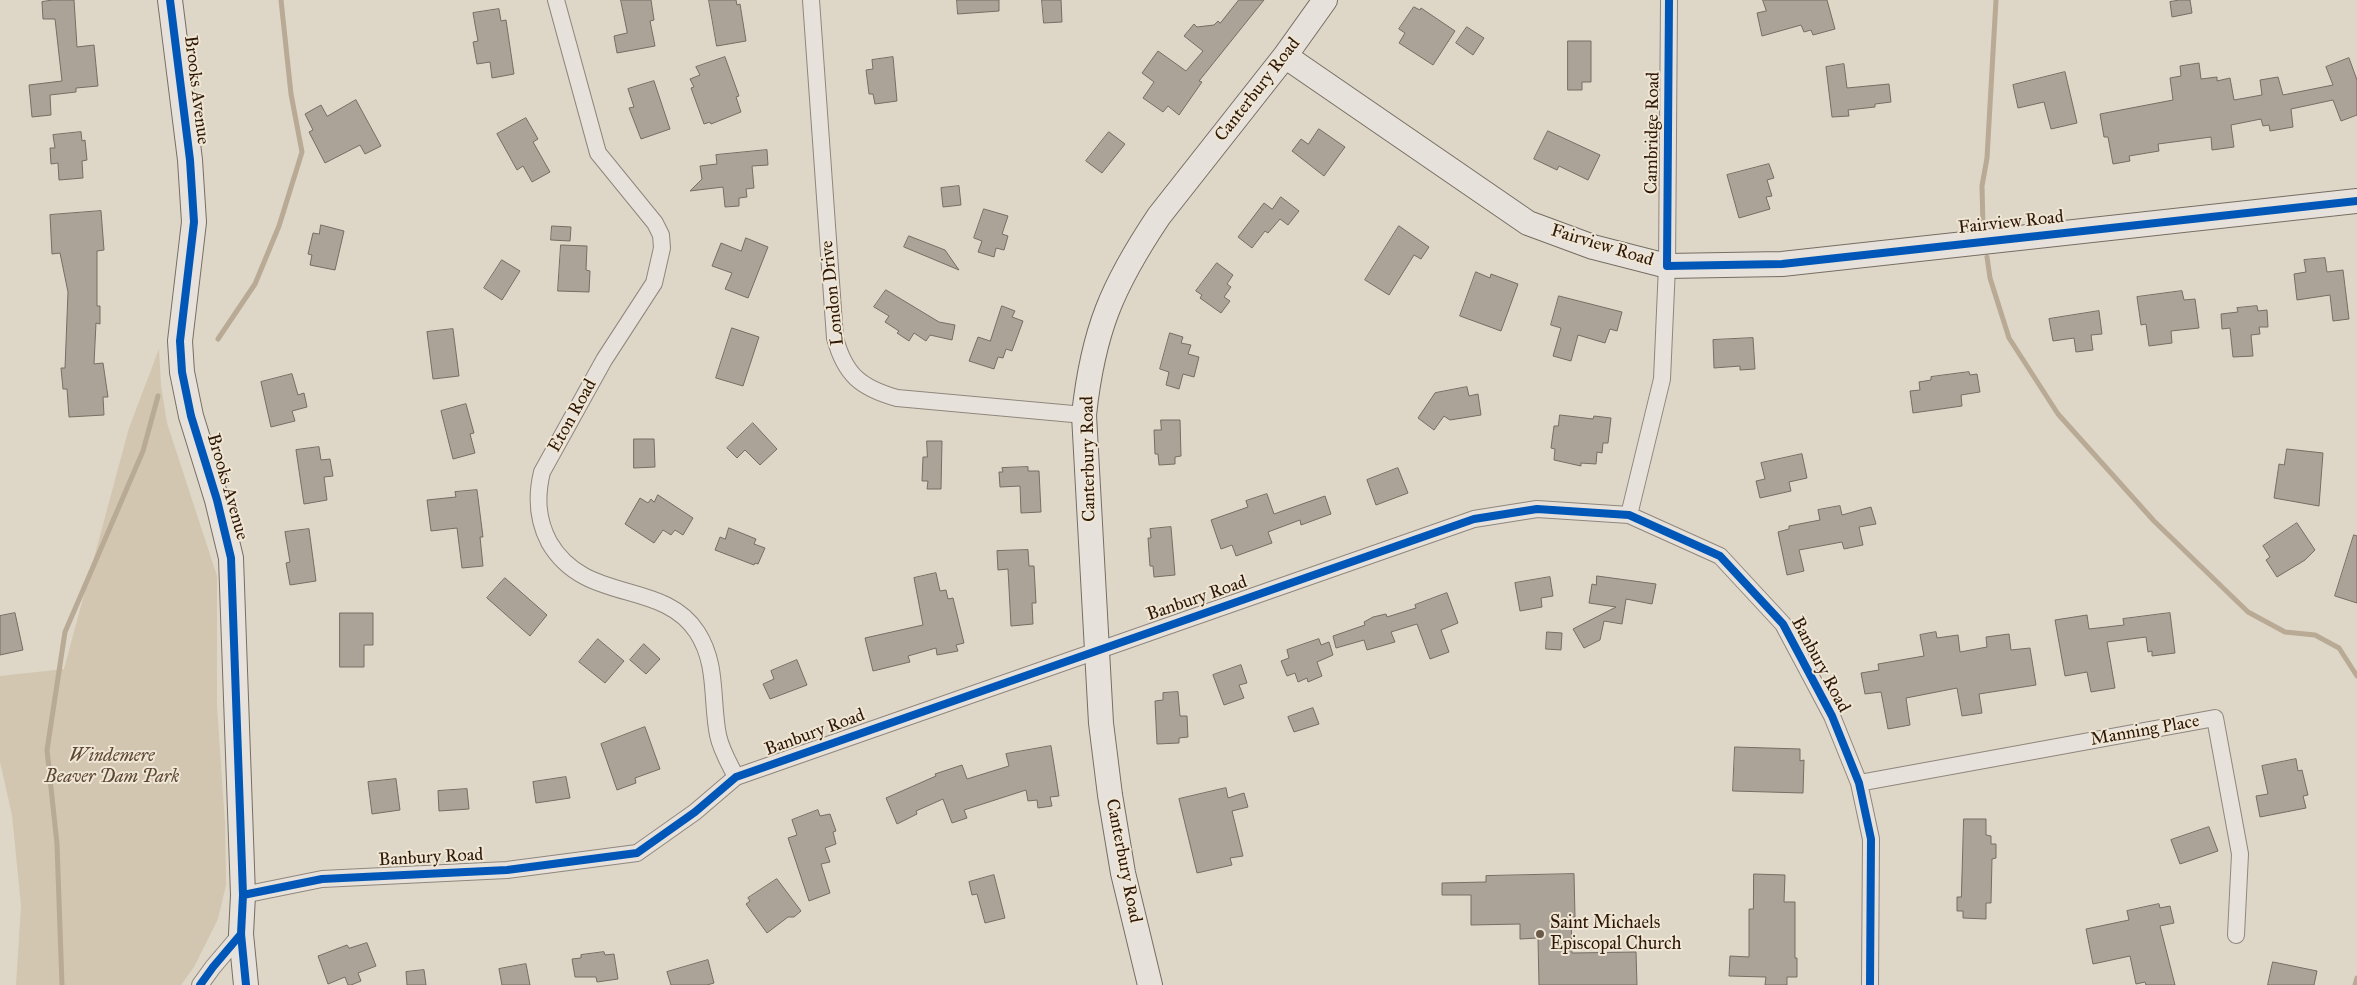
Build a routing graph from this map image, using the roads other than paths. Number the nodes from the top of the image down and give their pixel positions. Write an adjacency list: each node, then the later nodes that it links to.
1 (170, 0): 14 (street, Brooks Avenue)
2 (556, 0): 12 (street, Eton Road)
3 (811, 0): 9 (street, London Drive)
4 (1325, 0): 6 (street, Canterbury Road)
5 (1669, 0): 8 (street, Cambridge Road)
6 (1285, 56): 8 (street, Fairview Road); 9 (street, Canterbury Road)
7 (2357, 201): 8 (street, Fairview Road)
8 (1667, 266): 10 (street, Cambridge Road)
9 (1084, 415): 11 (street, Canterbury Road)
10 (1629, 515): 11 (street, Banbury Road); 13 (street, Banbury Road)
11 (1097, 649): 12 (street, Banbury Road); 19 (street, Canterbury Road)
12 (736, 777): 14 (street, Banbury Road)
13 (1859, 783): 16 (street, Manning Place); 20 (street, Banbury Road)
14 (243, 895): 15 (street, Brooks Avenue)
15 (241, 934): 17 (street); 18 (street, Brooks Avenue)
16 (2236, 935)
17 (200, 985)
18 (246, 985)
19 (1150, 985)
20 (1870, 985)

